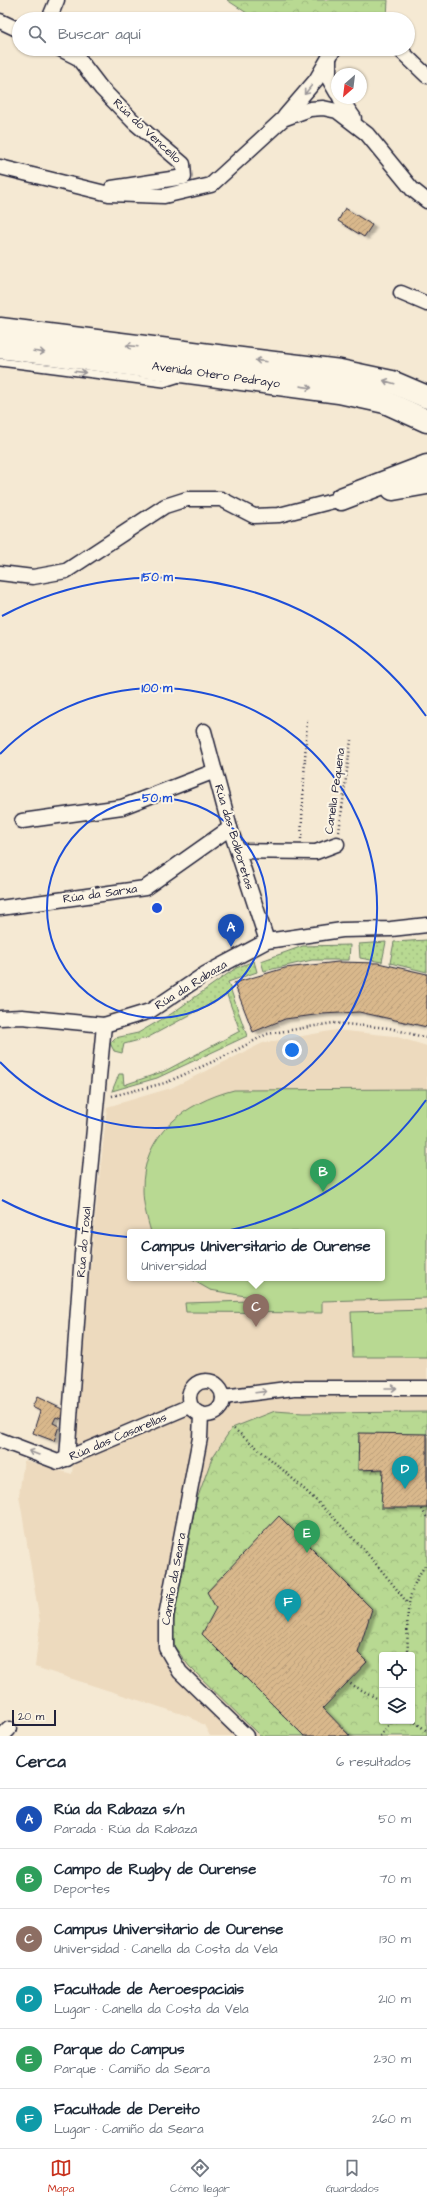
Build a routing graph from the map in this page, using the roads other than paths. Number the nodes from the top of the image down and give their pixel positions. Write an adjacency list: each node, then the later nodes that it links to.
1 (57, 0): 2 (street)
2 (52, 12)
3 (0, 21): 4 (street)
4 (12, 27)
5 (74, 56): 15 (street, Rúa do Vencello)
6 (330, 56): 12 (street, one-way to 12)
7 (331, 56): 10 (street)
8 (406, 56): 9 (street)
9 (427, 76)
10 (331, 83)
11 (344, 104): 13 (street)
12 (283, 119): 13 (street); 15 (street)
13 (367, 134): 16 (street)
14 (0, 167): 15 (street)
15 (103, 192)
16 (427, 201)
17 (401, 293): 18 (street)
18 (427, 304)
19 (0, 330): 23 (main road, Avenida Otero Pedrayo, one-way to 19)
20 (0, 347): 22 (main road, Avenida Otero Pedrayo, one-way to 22)
21 (0, 362): 22 (lane, one-way to 22)
22 (199, 373): 23 (main road, Avenida Otero Pedrayo, one-way to 23)
23 (424, 408)
24 (427, 466): 26 (main road)
25 (427, 483): 26 (main road)
26 (341, 499): 27 (street)
27 (0, 573)
28 (204, 731): 29 (street, Rúa das Bolboretas)
29 (215, 771): 30 (street); 31 (street, Rúa das Bolboretas)
30 (22, 821)
31 (230, 828): 33 (street, Rúa das Bolboretas); 34 (street, Rúa da Sarxa)
32 (337, 844): 33 (street)
33 (238, 851): 36 (street, Rúa das Bolboretas)
34 (0, 908)
35 (427, 925): 36 (street, Rúa da Rabaza)
36 (267, 941): 38 (street, Rúa da Rabaza)
37 (0, 1018): 38 (street, Rúa da Rabaza)
38 (104, 1025): 44 (street, Rúa do Toxal)
39 (427, 1388): 40 (street, one-way to 39)
40 (223, 1397): 41 (street); 42 (street)
41 (190, 1406): 42 (street); 44 (street, Rúa das Casarellas)
42 (201, 1415): 45 (street, Camiño da Seara)
43 (0, 1440): 44 (street, Rúa das Casarellas, one-way to 43)
44 (67, 1458)
45 (246, 1736)

